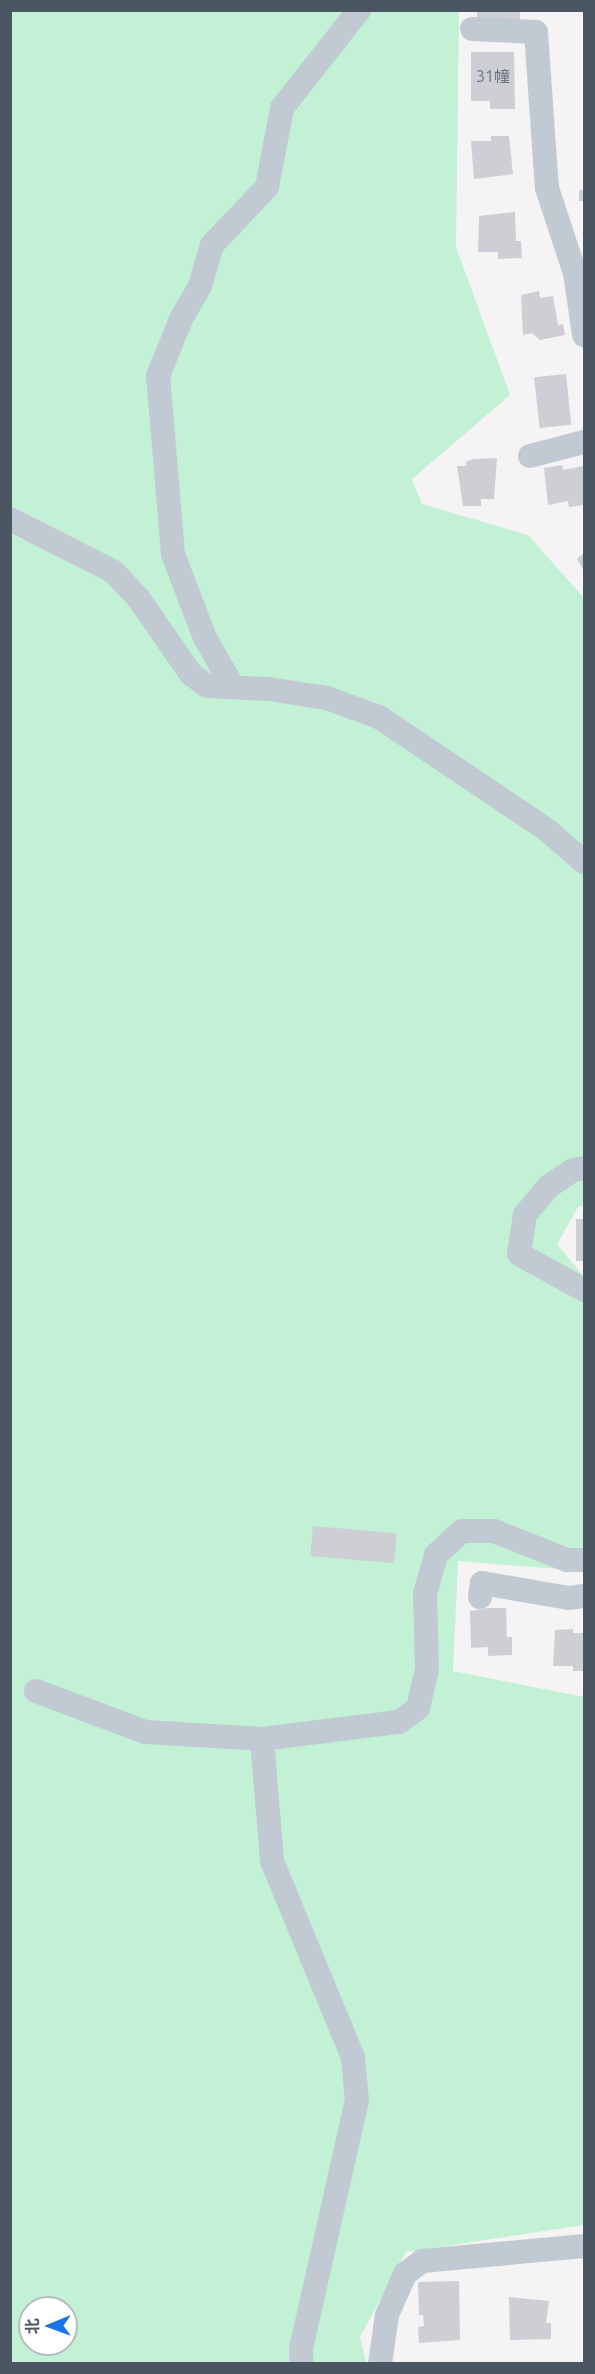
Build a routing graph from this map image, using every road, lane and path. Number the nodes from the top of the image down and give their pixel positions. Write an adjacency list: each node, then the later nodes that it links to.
1 (359, 10): 7 (street)
2 (472, 29): 3 (street)
3 (585, 335)
4 (585, 442): 5 (street)
5 (530, 456)
6 (10, 519): 7 (street)
7 (233, 687): 8 (street)
8 (585, 862)
9 (585, 1168): 10 (street)
10 (585, 1290)
11 (585, 1560): 15 (street)
12 (585, 1596): 13 (street)
13 (480, 1597)
14 (36, 1692): 15 (street)
15 (262, 1739): 17 (street)
16 (585, 2246): 18 (street)
17 (301, 2364)
18 (380, 2364)

